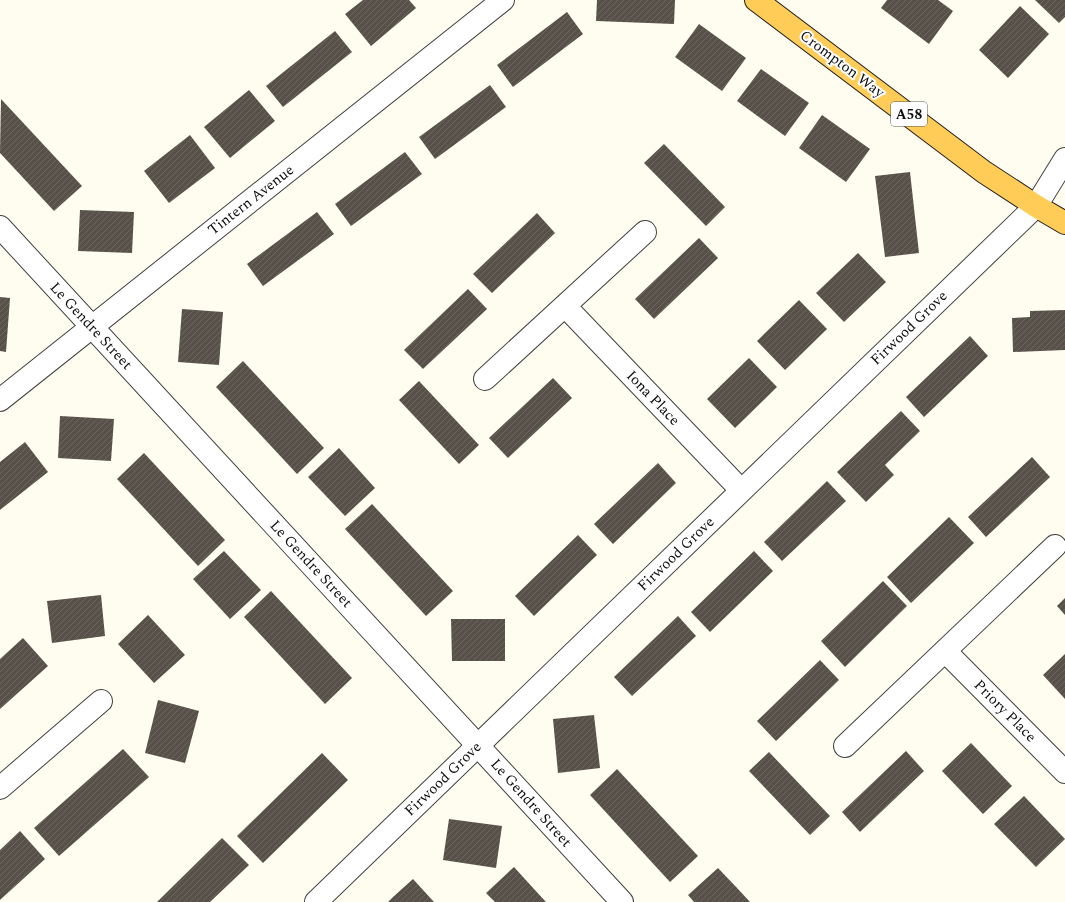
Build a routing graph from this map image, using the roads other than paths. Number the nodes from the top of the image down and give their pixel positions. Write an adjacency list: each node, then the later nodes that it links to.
1 (503, 0): 9 (street, Tintern Avenue)
2 (756, 0): 4 (highway, Crompton Way / A58)
3 (1065, 160): 4 (street, Firwood Grove)
4 (1036, 206): 5 (highway, Crompton Way / A58); 12 (street, Firwood Grove)
5 (1065, 223)
6 (0, 227): 9 (street, Le Gendre Street)
7 (645, 232): 8 (street)
8 (565, 306): 10 (street); 12 (street, Iona Place)
9 (92, 326): 11 (street, Tintern Avenue); 16 (street, Le Gendre Street)
10 (485, 380)
11 (0, 400)
12 (741, 490): 16 (street, Firwood Grove)
13 (1055, 546): 14 (street)
14 (945, 651): 17 (street); 18 (street, Priory Place)
15 (101, 701): 19 (street)
16 (478, 745): 20 (street, Firwood Grove); 21 (street, Le Gendre Street)
17 (845, 746)
18 (1065, 772)
19 (0, 788)
20 (316, 902)
21 (622, 902)

